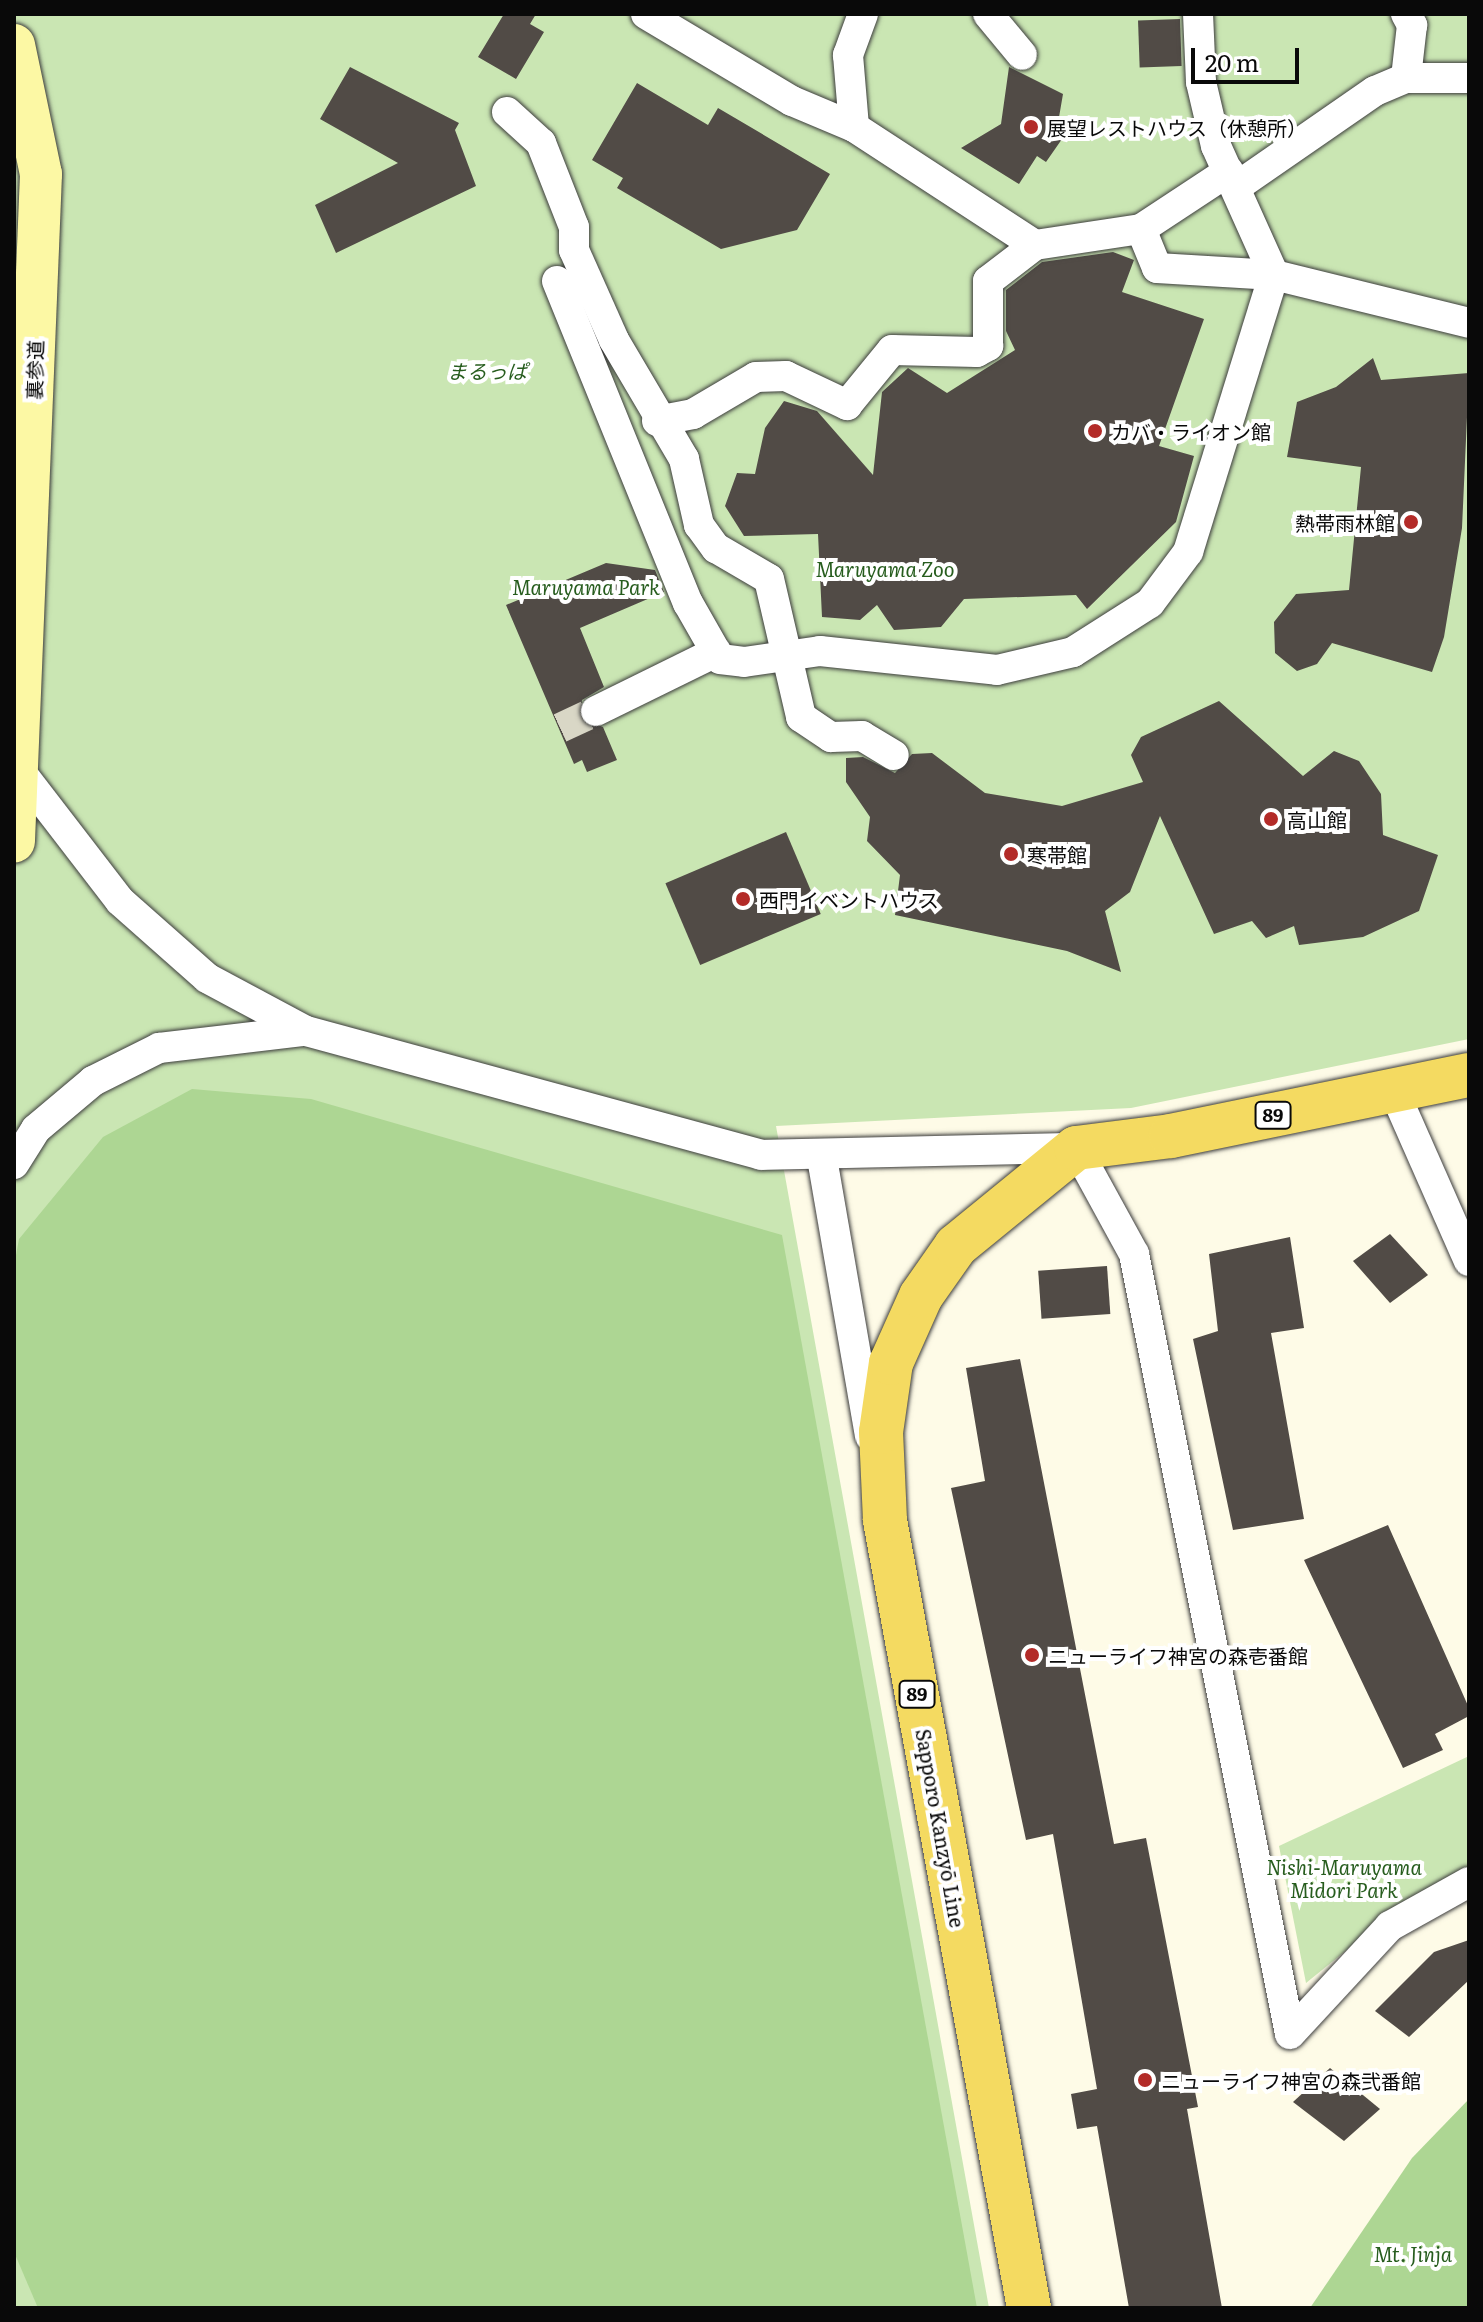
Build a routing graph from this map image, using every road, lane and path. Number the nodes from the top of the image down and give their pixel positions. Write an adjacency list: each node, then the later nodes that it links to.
1 (646, 14): 11 (street)
2 (863, 14): 11 (street)
3 (988, 14): 7 (street)
4 (1198, 14): 12 (street)
5 (1406, 14): 8 (street)
6 (14, 45): 23 (street, 裏参道)
7 (1022, 55)
8 (1406, 78): 9 (street); 12 (street)
9 (1469, 78)
10 (507, 112): 18 (street)
11 (854, 127): 14 (street)
12 (1234, 178): 13 (street); 15 (street)
13 (1141, 229): 14 (street); 15 (street)
14 (1035, 245): 18 (street)
15 (1274, 275): 17 (street); 20 (street)
16 (557, 281): 19 (street)
17 (1469, 323)
18 (657, 421): 20 (street)
19 (716, 652): 20 (street); 21 (street)
20 (787, 652): 22 (street)
21 (596, 711)
22 (894, 755)
23 (20, 771): 24 (street, 裏参道); 25 (street)
24 (14, 841)
25 (306, 1031): 29 (street); 30 (street)
26 (1469, 1075): 27 (main road, 89)
27 (1393, 1089): 28 (main road, 89); 31 (street)
28 (1076, 1148): 29 (street); 32 (main road, Sapporo Kanzyō Line / 89); 33 (street)
29 (822, 1158): 32 (street)
30 (14, 1164)
31 (1469, 1261)
32 (885, 1520): 34 (main road, Sapporo Kanzyō Line / 89)
33 (1469, 1882)
34 (1029, 2308)

